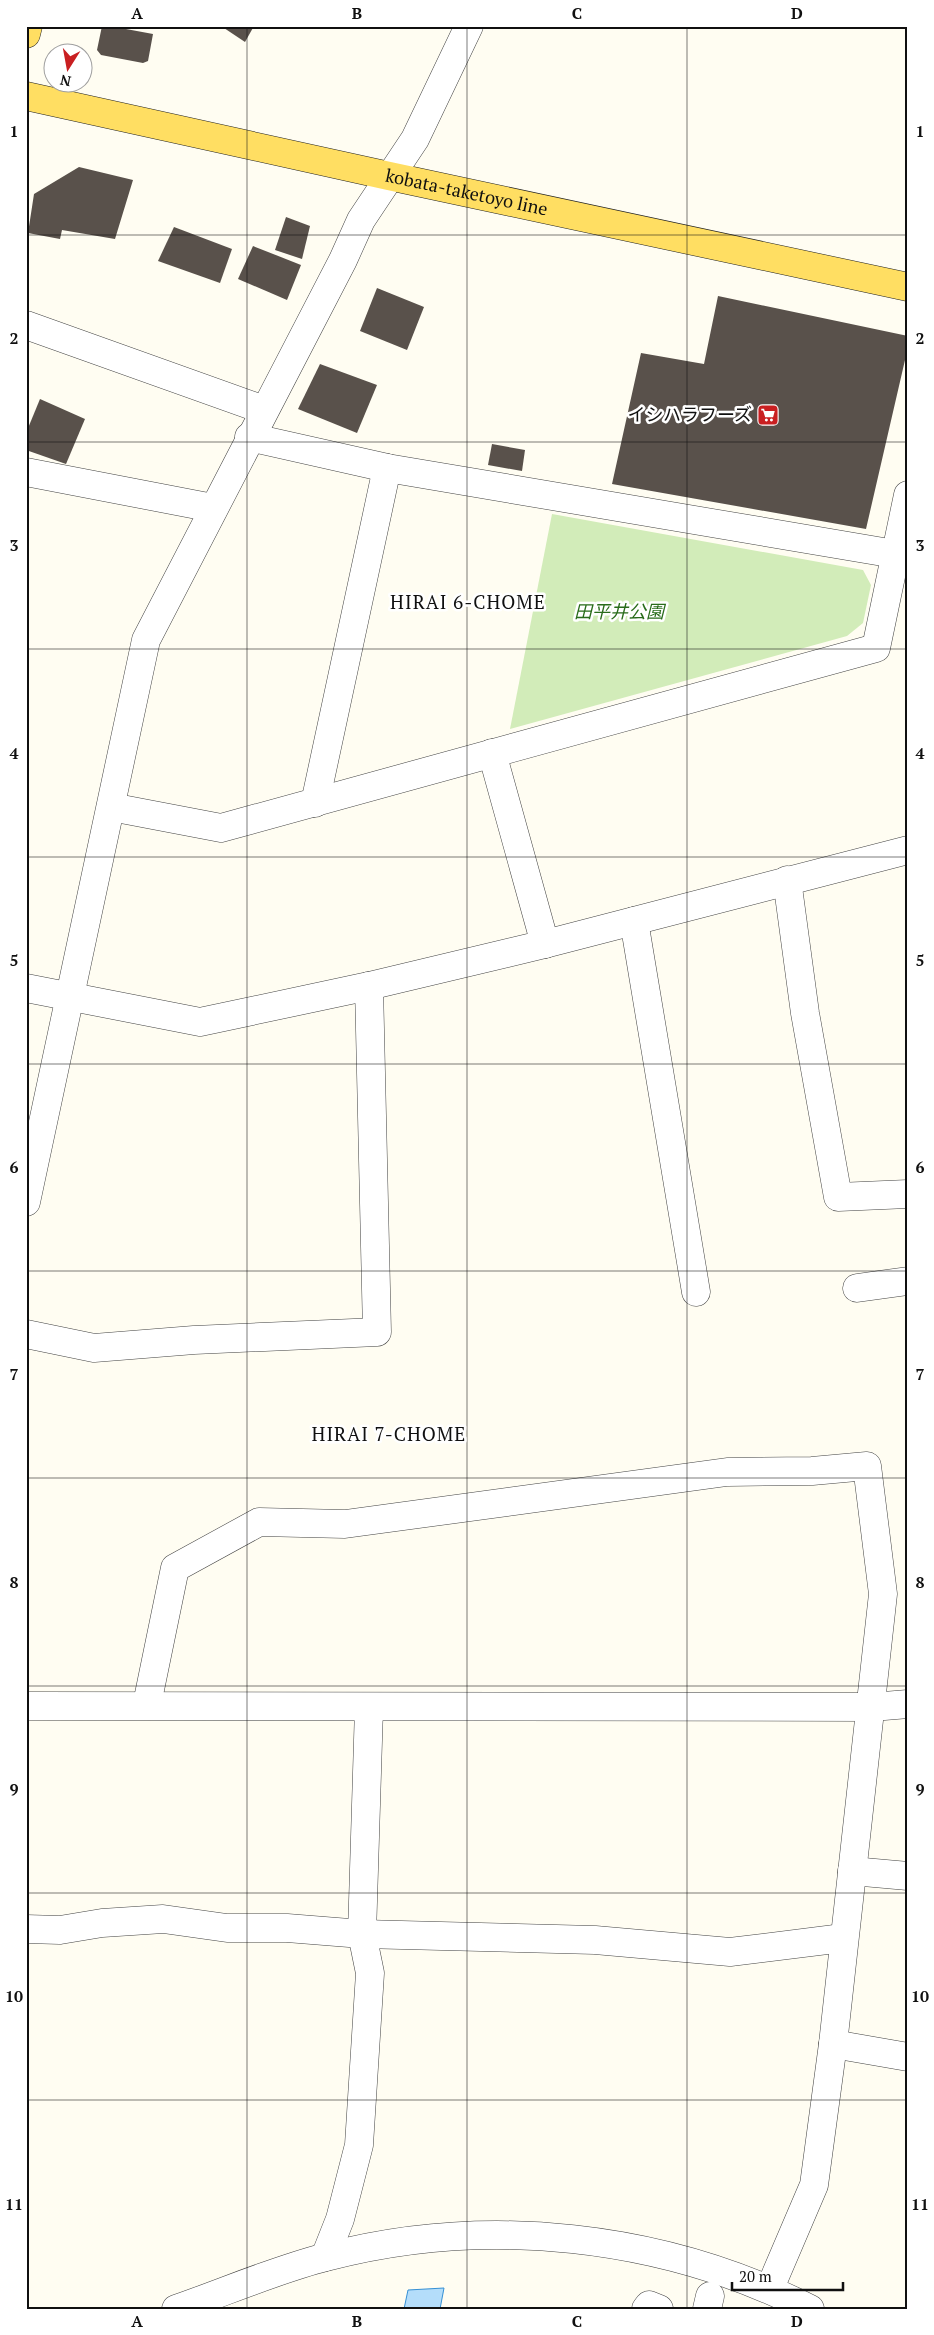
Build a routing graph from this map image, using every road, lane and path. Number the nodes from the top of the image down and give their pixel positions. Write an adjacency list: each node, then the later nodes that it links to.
1 (28, 26): 3 (main road)
2 (469, 26): 5 (street)
3 (26, 34)
4 (26, 96): 5 (main road, kobata-taketoyo line)
5 (389, 176): 6 (main road, kobata-taketoyo line); 8 (street)
6 (908, 287)
7 (26, 325): 8 (street)
8 (264, 410): 9 (street)
9 (250, 437): 10 (street); 13 (street)
10 (388, 468): 14 (street); 16 (street)
11 (26, 472): 13 (street)
12 (908, 495): 14 (street)
13 (213, 508): 17 (street)
14 (895, 554): 15 (street)
15 (492, 753): 16 (street); 21 (street)
16 (315, 802): 17 (street)
17 (111, 807): 24 (street)
18 (908, 850): 19 (street)
19 (788, 880): 20 (street); 25 (street)
20 (634, 921): 21 (street); 29 (street)
21 (545, 944): 22 (street)
22 (369, 986): 24 (street); 30 (street)
23 (26, 988): 24 (street)
24 (68, 997): 26 (street)
25 (908, 1194)
26 (26, 1202)
27 (908, 1281): 28 (street)
28 (857, 1288)
29 (696, 1292)
30 (26, 1334)
31 (147, 1704): 33 (street); 34 (street); 35 (street)
32 (908, 1704): 35 (street)
33 (26, 1706)
34 (369, 1708): 35 (street); 39 (street)
35 (872, 1708): 36 (street)
36 (852, 1871): 37 (street); 40 (street)
37 (908, 1876)
38 (26, 1929): 39 (street)
39 (362, 1934): 40 (street); 43 (street)
40 (843, 1938): 41 (street)
41 (833, 2044): 42 (street); 44 (street)
42 (908, 2056)
43 (325, 2257): 44 (street); 45 (street)
44 (770, 2288): 48 (street)
45 (176, 2309)
46 (646, 2309): 47 (street)
47 (660, 2309)
48 (810, 2309)

